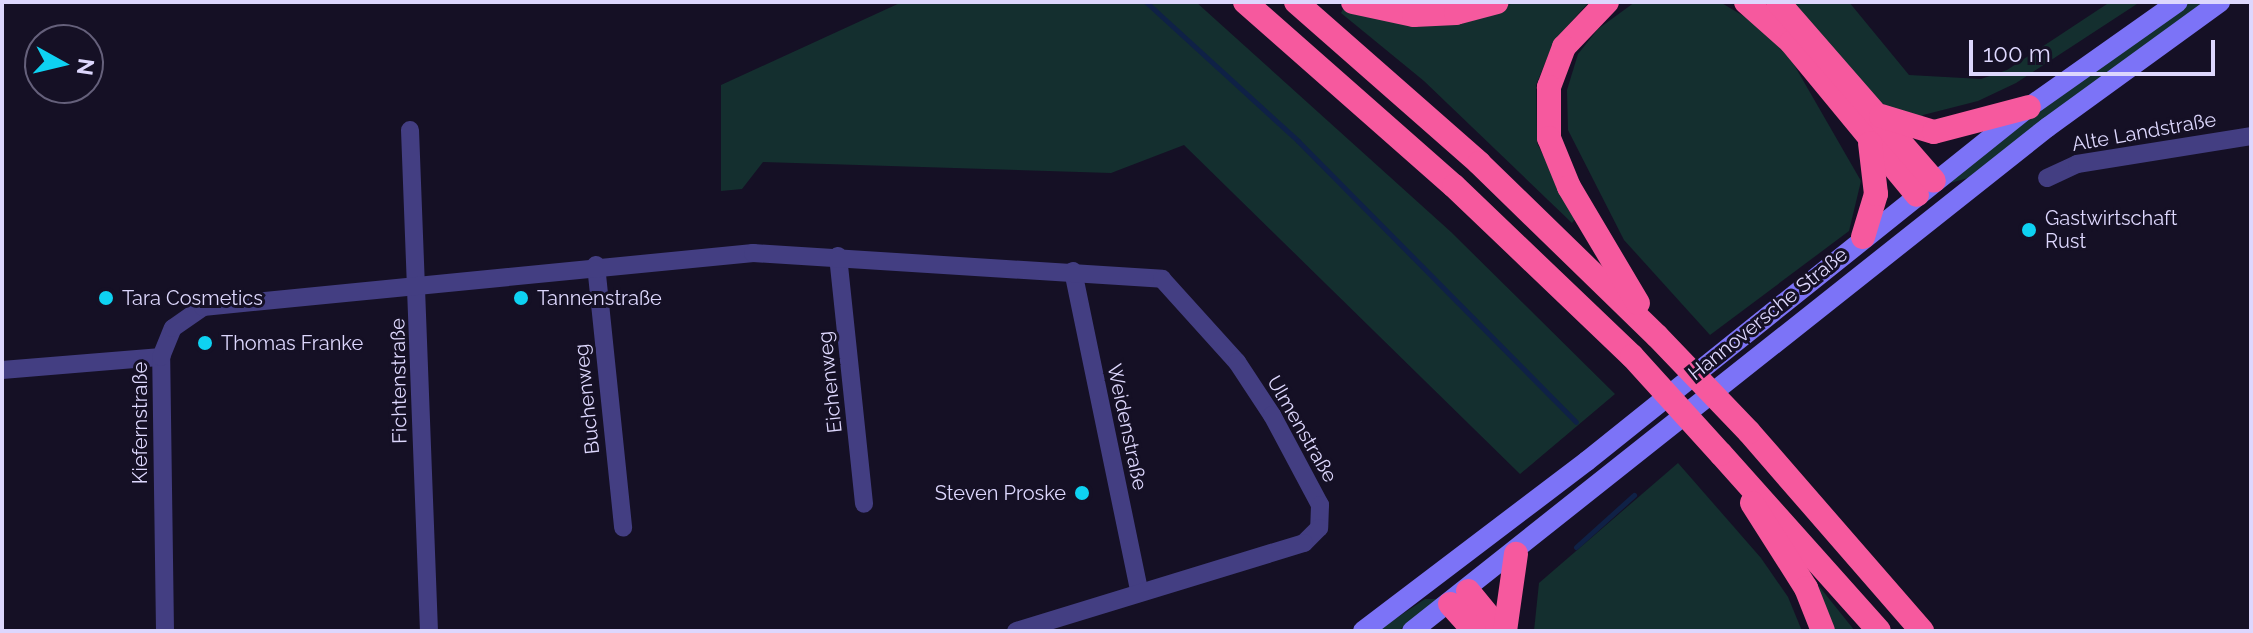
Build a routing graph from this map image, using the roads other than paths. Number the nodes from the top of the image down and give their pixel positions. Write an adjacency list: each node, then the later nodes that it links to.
1 (1245, 2): 25 (highway, bridge)
2 (1296, 2): 22 (highway)
3 (1353, 2): 4 (highway)
4 (1497, 2)
5 (1607, 2): 22 (highway)
6 (1746, 2): 11 (highway)
7 (1778, 2): 11 (highway)
8 (2178, 2): 10 (main road, Hannoversche Straße)
9 (2220, 2): 16 (main road, Hannoversche Straße)
10 (2029, 107): 11 (highway); 15 (main road, Hannoversche Straße)
11 (1870, 121): 15 (highway); 17 (highway)
12 (410, 130): 21 (street, Fichtenstraße)
13 (2251, 136): 14 (street, Alte Landstraße)
14 (2047, 178)
15 (1926, 188): 16 (main road); 17 (main road, Hannoversche Straße)
16 (1946, 210): 28 (main road, Hannoversche Straße)
17 (1863, 237): 29 (main road, Hannoversche Straße)
18 (838, 256): 19 (street); 20 (street); 26 (street, Eichenweg)
19 (596, 265): 21 (street); 27 (street, Buchenweg)
20 (1073, 271): 30 (street, Weidenstraße); 30 (street, Ulmenstraße)
21 (418, 282): 23 (street, Kiefernstraße); 33 (street, Fichtenstraße)
22 (1657, 336): 41 (highway, bridge)
23 (161, 357): 24 (street); 32 (street, Kiefernstraße)
24 (2, 370)
25 (1721, 454): 39 (highway); 40 (highway)
26 (864, 504)
27 (623, 528)
28 (1516, 554): 31 (main road, Hannoversche Straße); 38 (highway)
29 (1441, 573): 31 (main road); 35 (main road, Hannoversche Straße)
30 (1139, 591): 34 (street, Ulmenstraße)
31 (1459, 598): 36 (main road, Hannoversche Straße); 37 (highway); 38 (highway)
32 (165, 631)
33 (429, 631)
34 (1016, 631)
35 (1363, 631)
36 (1412, 631)
37 (1474, 631)
38 (1503, 631)
39 (1823, 631)
40 (1879, 631)
41 (1922, 631)

